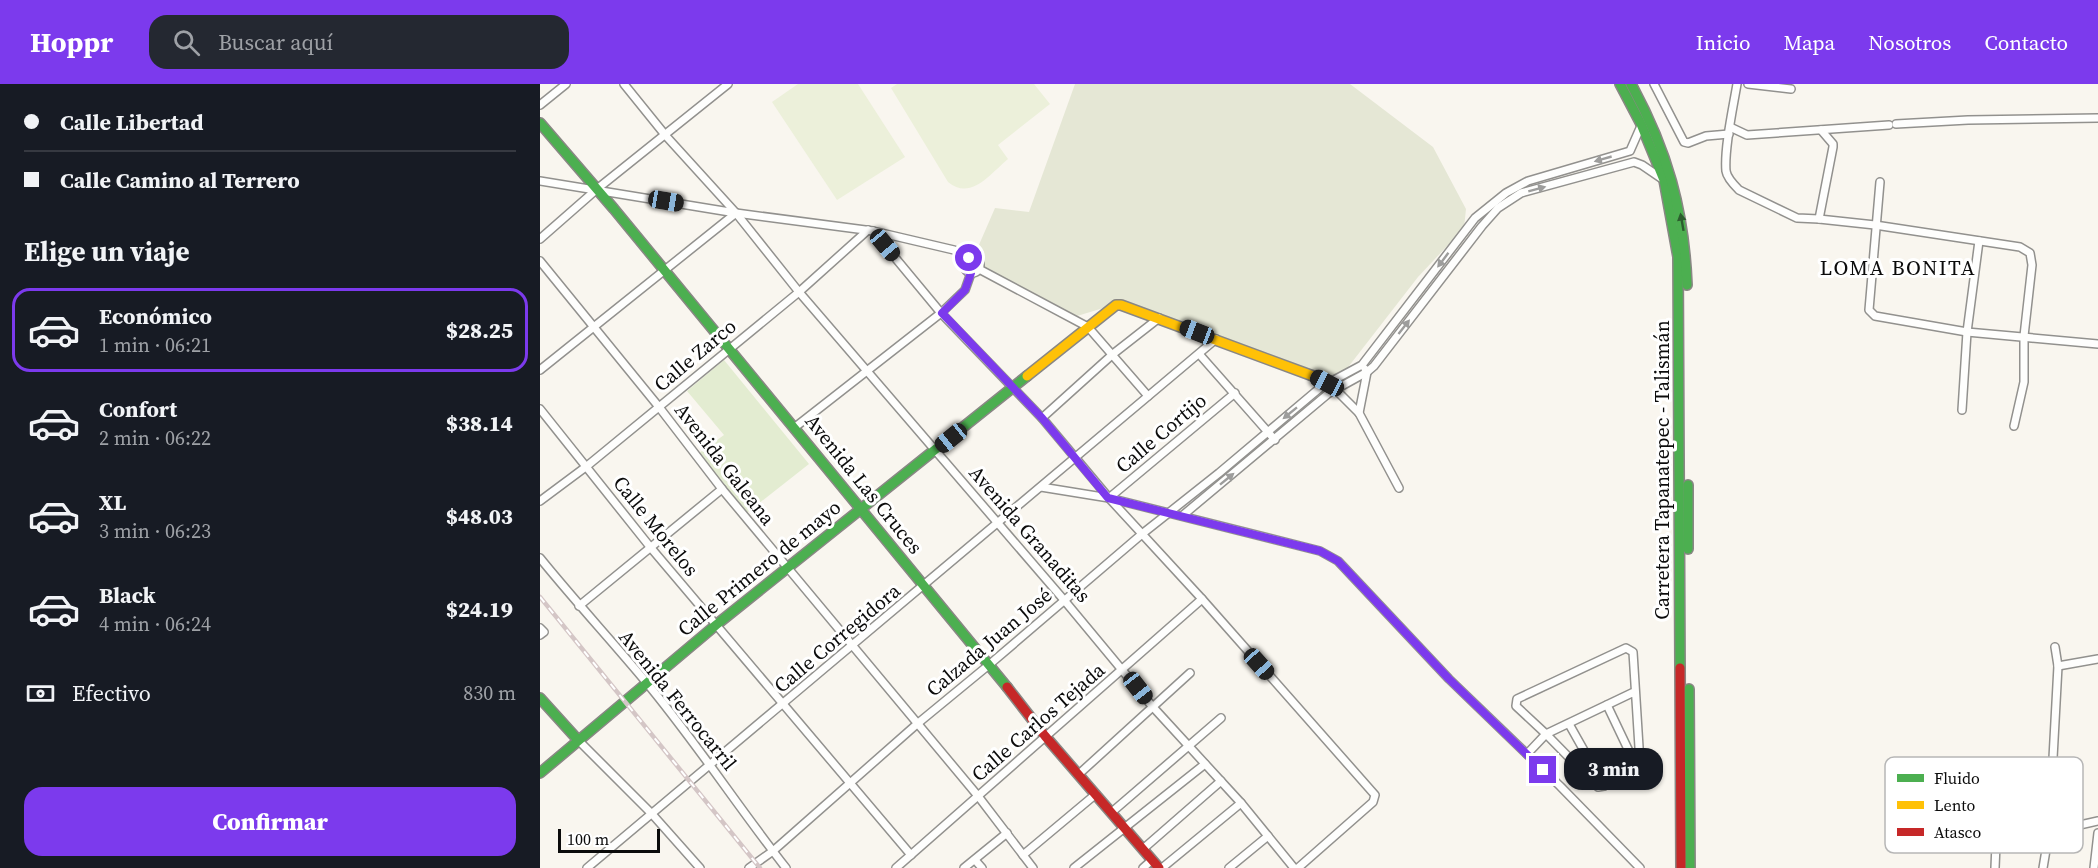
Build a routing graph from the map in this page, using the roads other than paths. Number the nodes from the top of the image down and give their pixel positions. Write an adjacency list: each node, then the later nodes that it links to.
1 (567, 84): 10 (street)
2 (624, 84): 16 (street, Avenida Granaditas)
3 (729, 84): 16 (street)
4 (1620, 84): 13 (main road, Carretera Tapanatepec - Talismán)
5 (1631, 84): 148 (main road, Carretera Tapanatepec - Talismán, one-way to 5)
6 (1654, 84): 14 (street)
7 (1737, 84): 14 (street)
8 (1748, 84): 9 (street)
9 (1791, 89)
10 (540, 105)
11 (2098, 118): 15 (street)
12 (540, 123): 22 (main road, Avenida Las Cruces)
13 (1641, 124): 17 (street); 19 (main road, Carretera Tapanatepec - Talismán)
14 (1730, 130): 15 (street); 24 (street)
15 (1821, 130): 24 (street)
16 (666, 136): 22 (street); 23 (street, Avenida Granaditas)
17 (1630, 151): 18 (street); 46 (street, one-way to 46)
18 (1634, 162): 19 (street); 49 (street, one-way to 18)
19 (1664, 180): 147 (main road, Carretera Tapanatepec - Talismán)
20 (540, 181): 22 (street)
21 (1880, 182): 25 (street)
22 (597, 189): 23 (street); 27 (street); 32 (main road, Avenida Las Cruces)
23 (736, 213): 26 (street); 32 (street); 34 (street, Avenida Granaditas)
24 (1819, 219): 25 (street)
25 (1875, 225): 28 (street); 39 (street)
26 (870, 230): 29 (street); 34 (street, Calle Zarco); 35 (street)
27 (540, 239)
28 (1979, 241): 39 (street); 40 (street)
29 (967, 259): 31 (street); 33 (street)
30 (540, 261): 37 (street, Avenida Galeana)
31 (979, 269): 33 (street); 38 (street)
32 (664, 270): 37 (street); 43 (main road, Avenida Las Cruces)
33 (971, 273): 35 (street)
34 (799, 292): 43 (street, Calle Zarco); 48 (street, Avenida Granaditas)
35 (942, 313): 48 (street); 51 (street)
36 (1160, 318): 38 (main road, Calle Primero de mayo); 41 (main road); 44 (street)
37 (593, 327): 47 (street); 54 (street, Avenida Galeana)
38 (1088, 327): 44 (street); 51 (main road, Calle Primero de mayo)
39 (1967, 332): 40 (street); 56 (street)
40 (2024, 336): 42 (street); 59 (street)
41 (1216, 339): 45 (street, Calle Corregidora); 50 (main road)
42 (2098, 344)
43 (728, 349): 54 (street, Calle Zarco); 60 (main road, Avenida Las Cruces)
44 (1113, 354): 53 (street); 58 (street)
45 (1200, 355): 52 (street); 53 (street, Calle Corregidora)
46 (1362, 365): 49 (street); 50 (street)
47 (540, 370)
48 (868, 371): 60 (street); 63 (street, Avenida Granaditas)
49 (1367, 372): 50 (street); 57 (street)
50 (1335, 384): 57 (street); 61 (street, Calzada Juan José, one-way to 61); 62 (street)
51 (1012, 389): 58 (street); 63 (main road, Calle Primero de mayo)
52 (1235, 393): 61 (street); 69 (street, Calle Cortijo)
53 (1148, 396): 64 (street, Calle Corregidora)
54 (659, 407): 65 (street, Calle Zarco); 68 (street, Avenida Galeana)
55 (540, 409): 65 (street, Calle Morelos)
56 (1962, 410)
57 (1359, 412): 67 (street)
58 (1042, 418): 64 (street)
59 (2014, 426)
60 (794, 428): 71 (main road, Avenida Las Cruces)
61 (1268, 430): 62 (street); 72 (street, Calzada Juan José)
62 (1275, 440): 73 (street, one-way to 62)
63 (936, 451): 71 (main road, Calle Primero de mayo); 74 (street, Avenida Granaditas)
64 (1076, 457): 66 (street, Calle Corregidora); 69 (street)
65 (586, 466): 70 (street, Calle Zarco); 76 (street, Calle Morelos)
66 (1041, 487): 69 (street); 74 (street, Calle Corregidora)
67 (1398, 488)
68 (722, 489): 76 (street); 78 (street, Avenida Galeana)
69 (1108, 498): 72 (street); 75 (street)
70 (540, 501)
71 (860, 510): 78 (main road, Calle Primero de mayo); 79 (main road, Avenida Las Cruces)
72 (1169, 513): 73 (street); 75 (street, Calzada Juan José)
73 (1182, 516): 104 (street)
74 (998, 522): 79 (street, Calle Corregidora); 81 (street, Avenida Granaditas)
75 (1142, 534): 80 (street); 81 (street, Calzada Juan José)
76 (651, 548): 82 (street); 83 (street, Calle Morelos)
77 (540, 558): 82 (street, Avenida Ferrocarril)
78 (789, 568): 83 (main road, Calle Primero de mayo); 84 (street, Avenida Galeana)
79 (924, 586): 84 (street, Calle Corregidora); 87 (main road, Avenida Las Cruces)
80 (1202, 599): 89 (street, Calle Carlos Tejada); 145 (street)
81 (1064, 600): 87 (street, Calzada Juan José); 89 (street, Avenida Granaditas)
82 (579, 606): 91 (street, Avenida Ferrocarril)
83 (716, 625): 91 (main road, Calle Primero de mayo); 94 (street, Calle Morelos)
84 (853, 646): 94 (street, Calle Corregidora); 98 (street, Avenida Galeana)
85 (2055, 647): 88 (street)
86 (2098, 659): 88 (street)
87 (990, 664): 98 (street, Calzada Juan José); 101 (main road, Avenida Las Cruces)
88 (2058, 666): 105 (street)
89 (1123, 669): 96 (street, Avenida Granaditas); 101 (street, Calle Carlos Tejada)
90 (1190, 673): 96 (street)
91 (647, 683): 102 (main road, Calle Primero de mayo); 107 (street, Avenida Ferrocarril)
92 (1634, 692): 95 (street); 100 (street); 108 (street)
93 (540, 698): 102 (main road)
94 (782, 705): 107 (street, Calle Corregidora); 112 (street, Calle Morelos)
95 (1607, 705): 99 (street); 108 (street)
96 (1152, 706): 103 (street, Avenida Granaditas); 110 (street)
97 (1221, 718): 103 (street)
98 (917, 724): 112 (street, Calzada Juan José); 115 (street, Avenida Galeana)
99 (1569, 724): 100 (street); 113 (street)
100 (1546, 734): 104 (street); 113 (street)
101 (1045, 736): 110 (main road, Avenida Las Cruces); 115 (street, Calle Carlos Tejada)
102 (578, 740): 109 (main road, Calle Primero de mayo); 118 (street)
103 (1189, 746): 106 (street, Avenida Granaditas); 117 (street)
104 (1527, 754): 146 (street)
105 (2053, 757)
106 (1205, 764): 111 (street, Avenida Granaditas); 121 (street)
107 (711, 765): 118 (street, Calle Corregidora); 126 (street, Avenida Ferrocarril)
108 (1637, 768): 113 (street)
109 (540, 773)
110 (1079, 774): 114 (main road, Avenida Las Cruces)
111 (1221, 782): 116 (street, Avenida Granaditas); 125 (street)
112 (849, 784): 126 (street, Calzada Juan José); 129 (street, Calle Morelos)
113 (1604, 786)
114 (1096, 794): 117 (main road, Avenida Las Cruces); 130 (street)
115 (978, 796): 122 (street, Avenida Galeana); 129 (street, Calle Carlos Tejada)
116 (1241, 803): 124 (street, Avenida Granaditas); 143 (street)
117 (1112, 812): 121 (main road, Avenida Las Cruces)
118 (652, 814): 133 (street, Calle Corregidora); 134 (street)
119 (2098, 821): 120 (street)
120 (2083, 824)
121 (1125, 828): 125 (main road, Avenida Las Cruces); 141 (street)
122 (1007, 833): 130 (street, Avenida Galeana); 131 (street)
123 (2098, 833): 151 (street)
124 (1268, 836): 144 (street); 145 (street, Avenida Granaditas)
125 (1143, 849): 132 (main road, Avenida Las Cruces)
126 (773, 851): 135 (street, Calzada Juan José); 136 (street, Avenida Ferrocarril)
127 (1996, 853): 149 (street)
128 (2046, 853): 150 (street)
129 (911, 855): 137 (street, Calle Carlos Tejada)
130 (1023, 855): 140 (street, Avenida Galeana)
131 (975, 860): 138 (street); 139 (street)
132 (1152, 860): 142 (street); 143 (main road, Avenida Las Cruces)
133 (587, 868)
134 (700, 868)
135 (749, 868)
136 (786, 868)
137 (896, 868)
138 (966, 868)
139 (982, 868)
140 (1034, 868)
141 (1074, 868)
142 (1143, 868)
143 (1161, 868)
144 (1229, 868)
145 (1296, 868)
146 (1640, 868)
147 (1681, 868)
148 (1690, 868)
149 (1995, 868)
150 (2043, 868)
151 (2094, 868)

